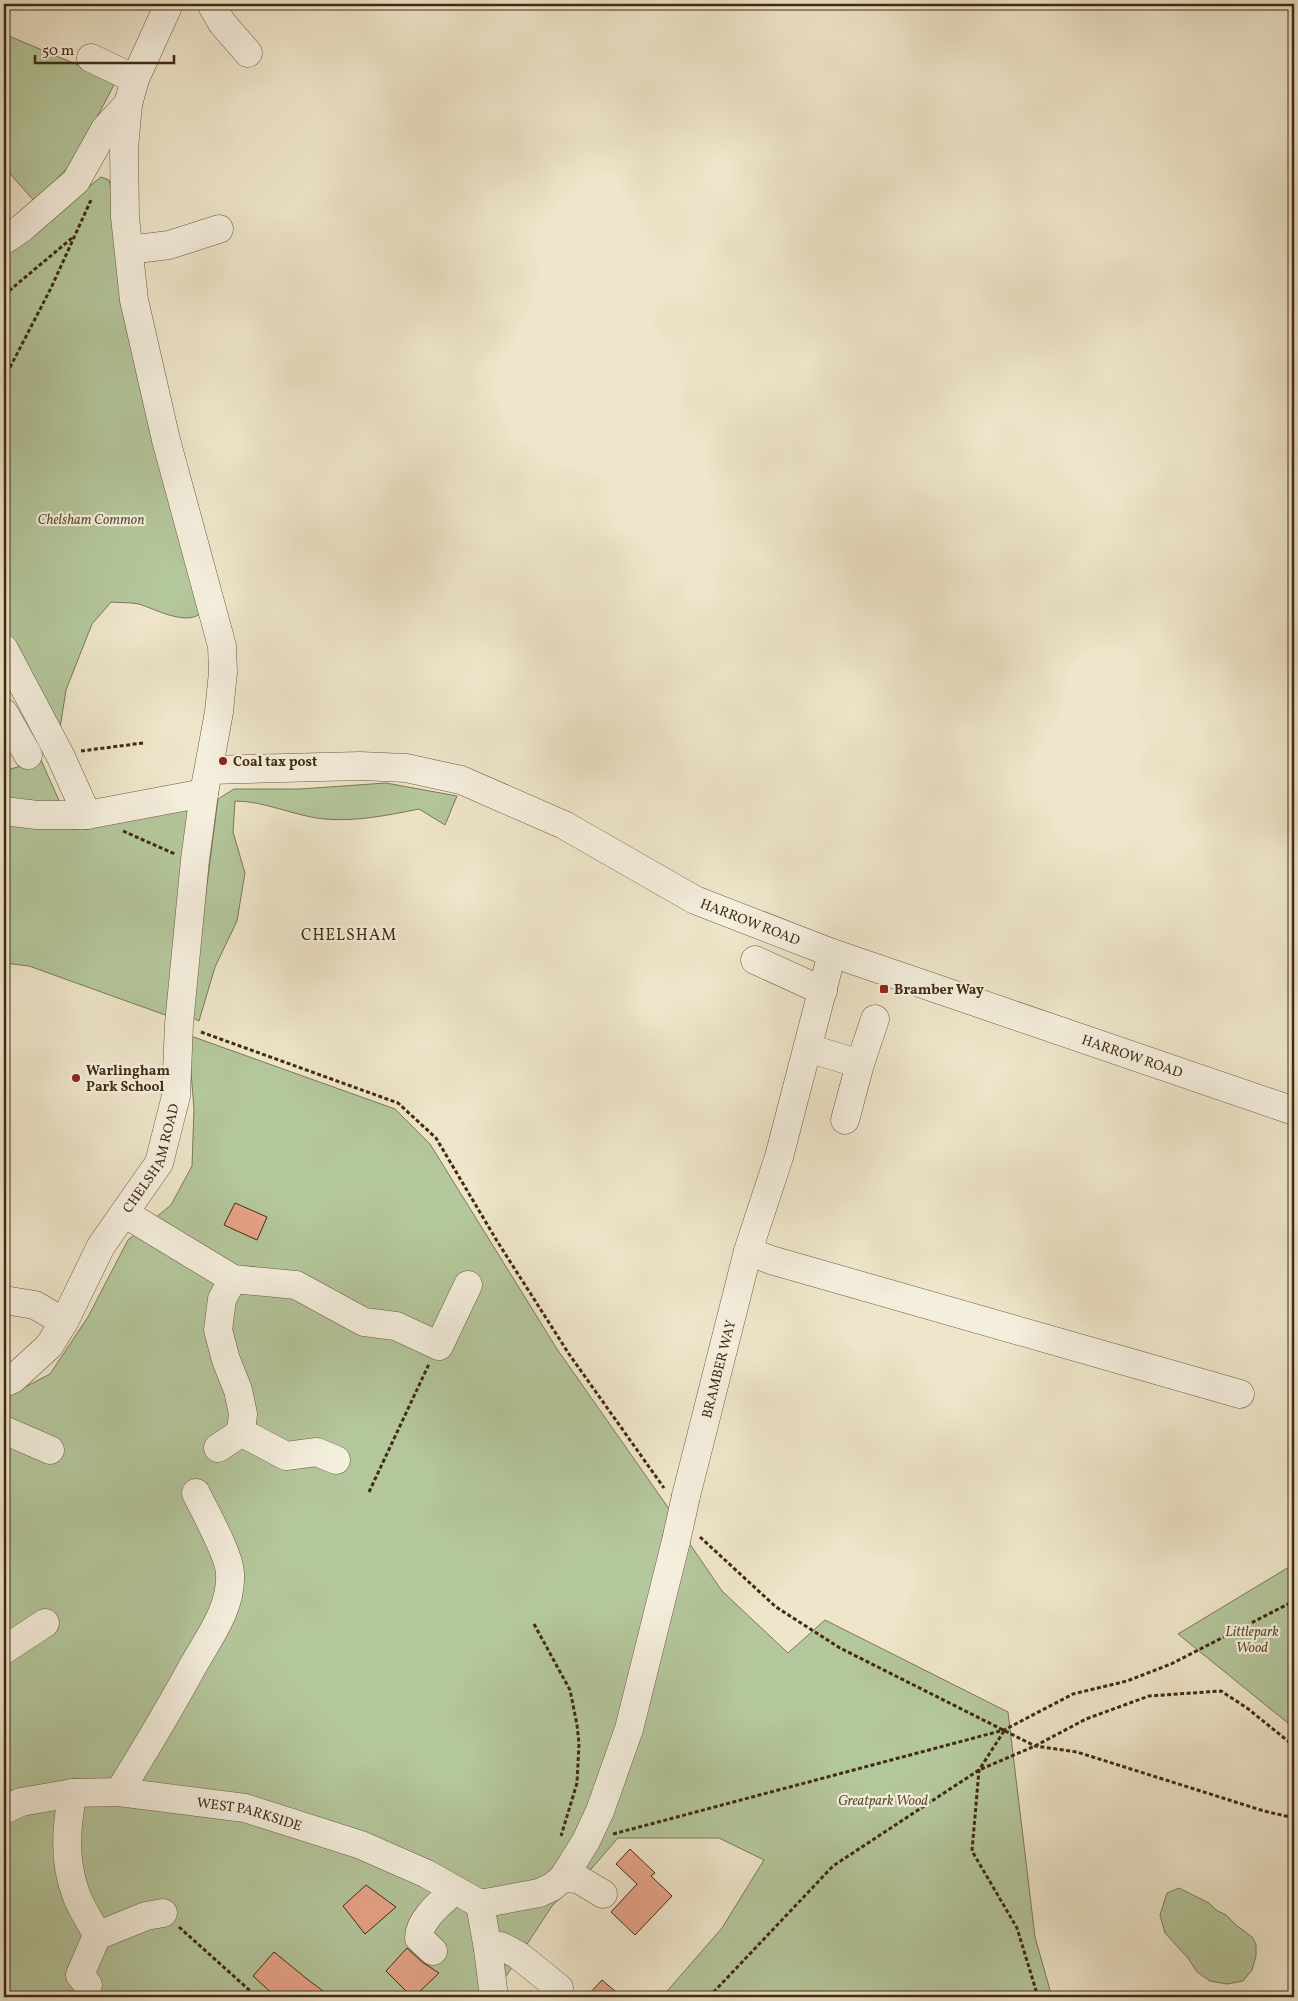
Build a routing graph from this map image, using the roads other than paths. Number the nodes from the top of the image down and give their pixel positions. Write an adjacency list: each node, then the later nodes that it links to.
1 (169, 4): 5 (street)
2 (211, 4): 3 (street)
3 (248, 53)
4 (91, 58): 5 (street)
5 (132, 91): 7 (street); 8 (street)
6 (219, 229): 8 (street)
7 (4, 240)
8 (129, 250): 12 (street)
9 (8, 666): 14 (street)
10 (4, 713): 11 (street)
11 (28, 755)
12 (206, 781): 14 (street); 15 (street, HARROW ROAD); 23 (street, CHELSHAM ROAD)
13 (4, 811): 14 (street)
14 (87, 815)
15 (832, 954): 17 (street, BRAMBER WAY); 21 (street, HARROW ROAD)
16 (755, 960): 17 (street)
17 (823, 991): 19 (street, BRAMBER WAY)
18 (875, 1019): 20 (street)
19 (808, 1048): 20 (street); 24 (street, BRAMBER WAY)
20 (860, 1064): 22 (street)
21 (1294, 1111)
22 (845, 1120)
23 (124, 1213): 25 (street); 28 (street, CHELSHAM ROAD)
24 (748, 1251): 30 (street); 42 (street, BRAMBER WAY, bridge)
25 (233, 1279): 26 (street); 32 (street)
26 (468, 1285)
27 (4, 1300): 28 (street)
28 (64, 1322): 29 (street, CHELSHAM ROAD)
29 (4, 1384)
30 (1240, 1394)
31 (4, 1430): 34 (street)
32 (241, 1430): 33 (street); 35 (street)
33 (218, 1448)
34 (50, 1450)
35 (336, 1460)
36 (196, 1493): 39 (street)
37 (45, 1623): 38 (street)
38 (4, 1650)
39 (119, 1792): 40 (street, WEST PARKSIDE); 43 (street, WEST PARKSIDE)
40 (73, 1793): 41 (street, WEST PARKSIDE); 47 (street)
41 (4, 1810)
42 (576, 1858): 44 (street); 45 (street)
43 (455, 1890): 45 (street, WEST PARKSIDE); 49 (street)
44 (603, 1894)
45 (480, 1904): 48 (street)
46 (163, 1914): 47 (street)
47 (98, 1933): 50 (street)
48 (488, 1949): 51 (street); 52 (street)
49 (433, 1952)
50 (88, 1985)
51 (559, 1988)
52 (494, 1997)

